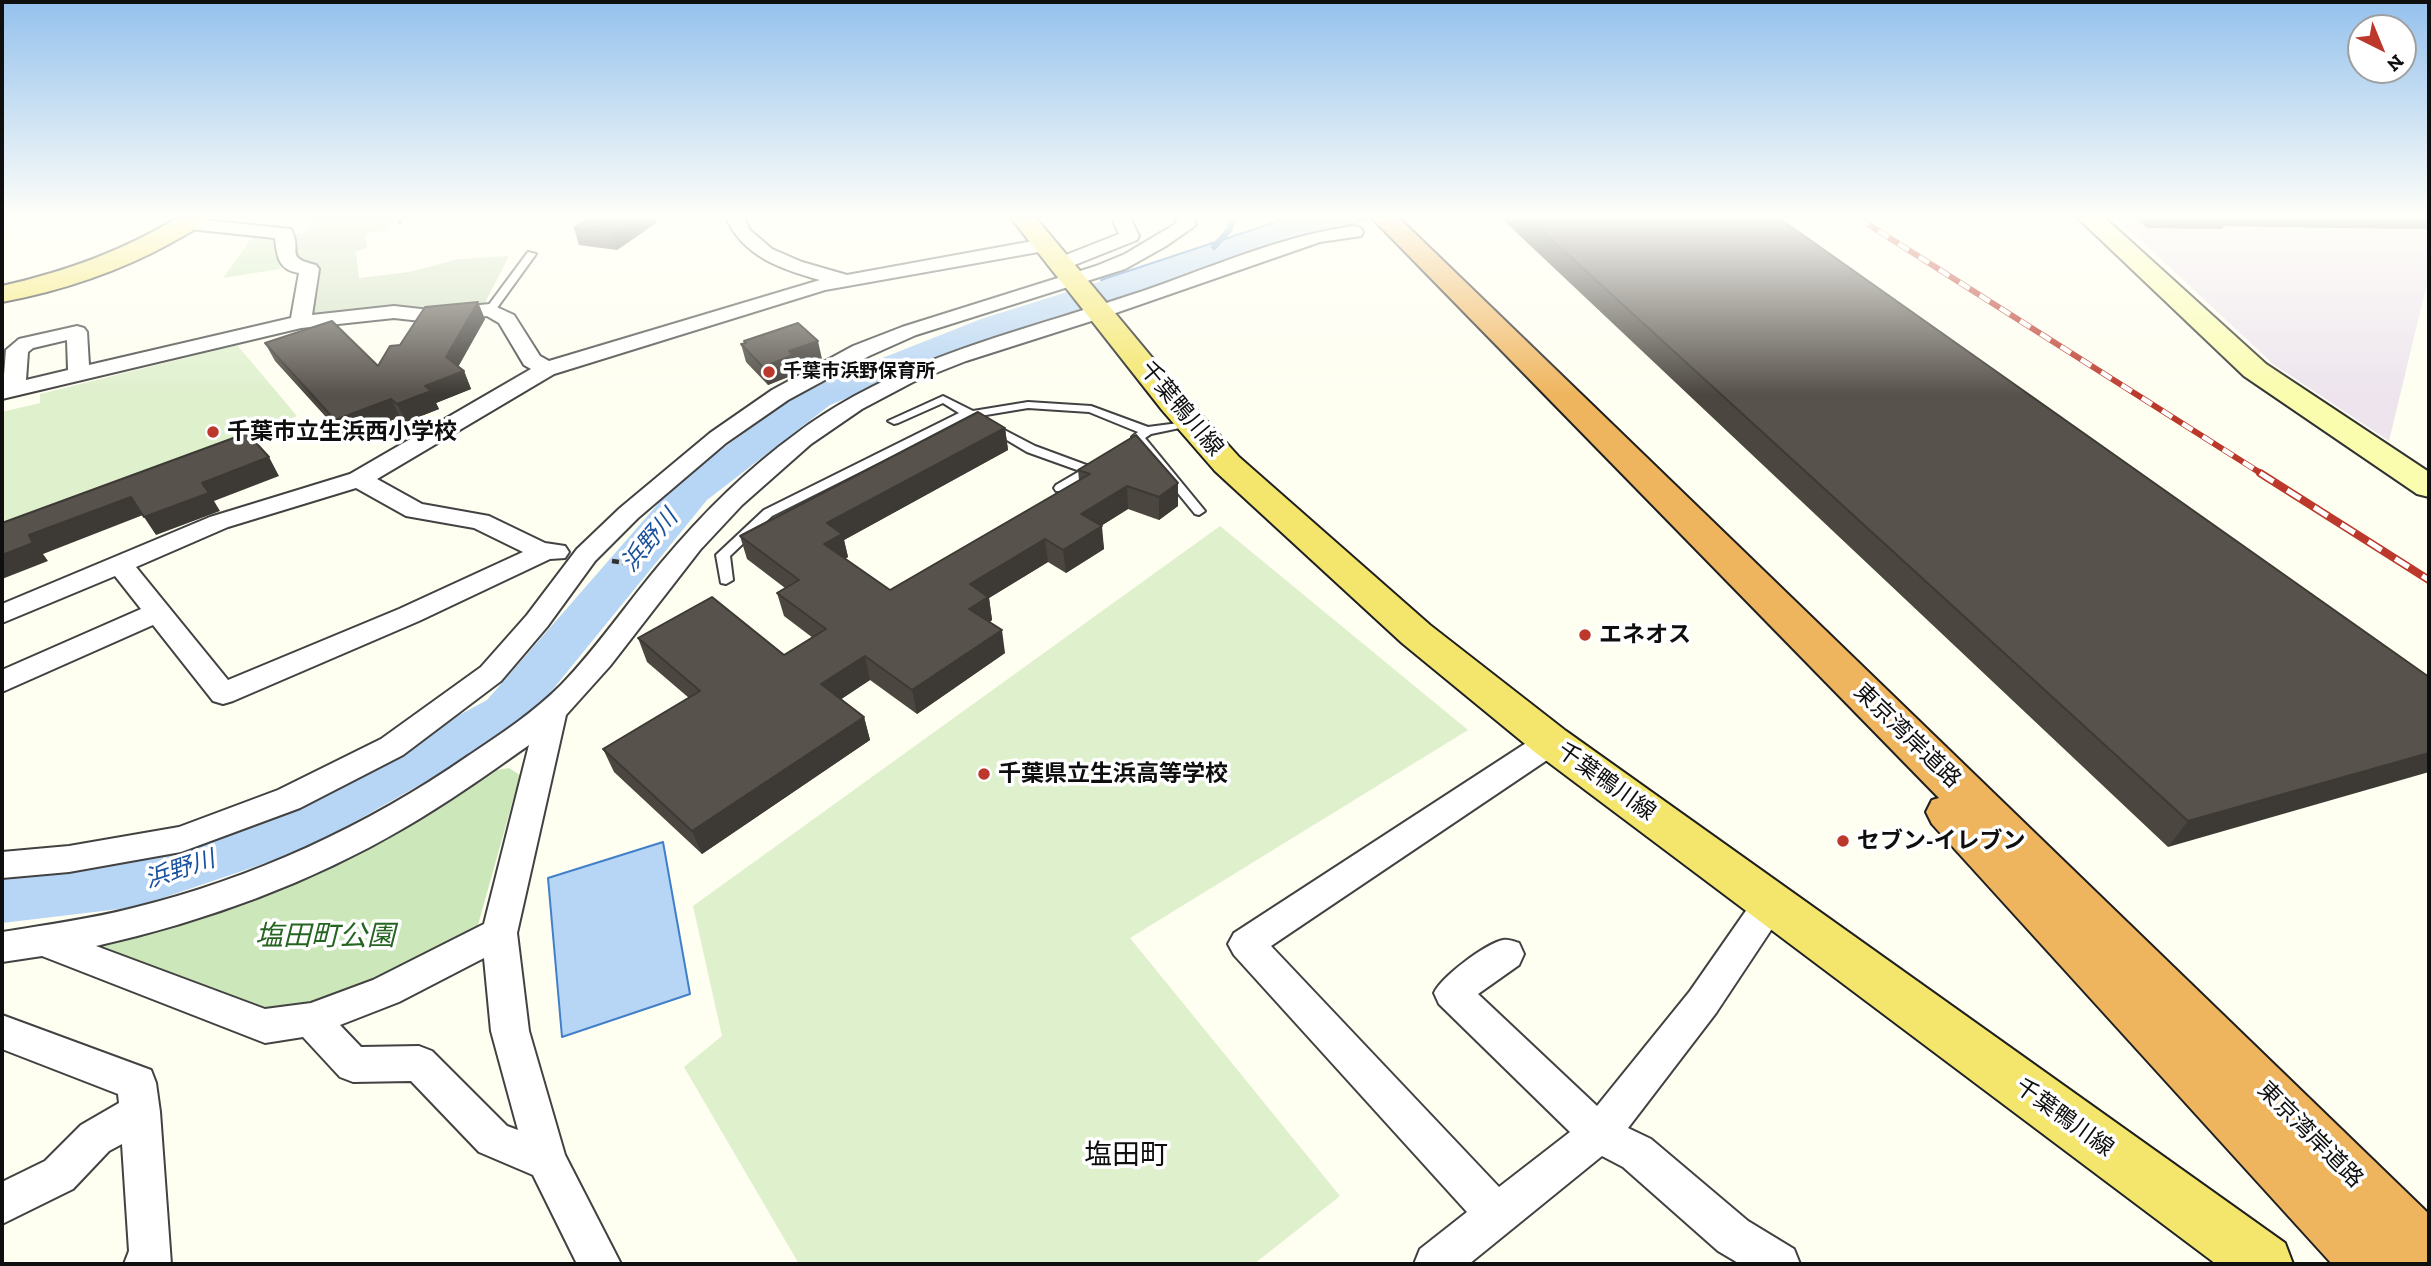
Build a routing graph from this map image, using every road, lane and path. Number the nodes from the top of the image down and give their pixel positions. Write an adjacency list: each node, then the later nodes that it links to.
1 (66, 277): 13 (main road)
2 (308, 277): 15 (street)
3 (515, 277): 14 (lane)
4 (833, 277): 12 (street)
5 (1009, 277): 12 (street)
6 (1067, 277): 30 (street)
7 (1068, 277): 32 (street)
8 (1071, 277): 21 (main road, 千葉鴨川線)
9 (1423, 277): 58 (highway, 東京湾岸道路)
10 (1426, 277): 52 (highway, 東京湾岸道路)
11 (2155, 277): 26 (street)
12 (844, 280): 16 (street)
13 (2, 294)
14 (491, 310): 15 (street); 16 (street)
15 (301, 322): 17 (street)
16 (546, 369): 25 (street)
17 (79, 374): 18 (street); 18 (street)
18 (8, 390)
19 (970, 414): 20 (lane); 22 (lane); 24 (lane); 33 (lane)
20 (894, 421)
21 (1190, 423): 22 (lane); 38 (main road, 千葉鴨川線)
22 (1138, 437): 28 (lane)
23 (1110, 457): 24 (lane)
24 (1090, 470): 27 (lane)
25 (359, 479): 29 (street); 31 (street)
26 (2429, 487)
27 (1060, 488)
28 (1199, 510)
29 (547, 551): 30 (street); 34 (street)
30 (597, 558): 32 (path); 39 (street)
31 (120, 564): 34 (street); 35 (street)
32 (670, 569): 37 (street)
33 (726, 580)
34 (158, 612): 36 (street)
35 (2, 614)
36 (2, 682)
37 (552, 711): 41 (street); 42 (street)
38 (1551, 742): 40 (main road, 千葉鴨川線); 51 (street)
39 (2, 865)
40 (1771, 902): 48 (street); 57 (main road, 千葉鴨川線)
41 (499, 933): 45 (street); 49 (street)
42 (46, 942): 43 (street); 45 (street)
43 (2, 947)
44 (1506, 954): 48 (street)
45 (311, 1019): 49 (street)
46 (2, 1032): 47 (street)
47 (140, 1112): 50 (street); 53 (street)
48 (1599, 1134): 51 (street); 56 (street)
49 (547, 1161): 54 (street)
50 (2, 1204)
51 (1497, 1215): 55 (street)
52 (2429, 1255)
53 (145, 1264)
54 (600, 1264)
55 (1435, 1264)
56 (1779, 1264)
57 (2264, 1264)
58 (2372, 1264)

